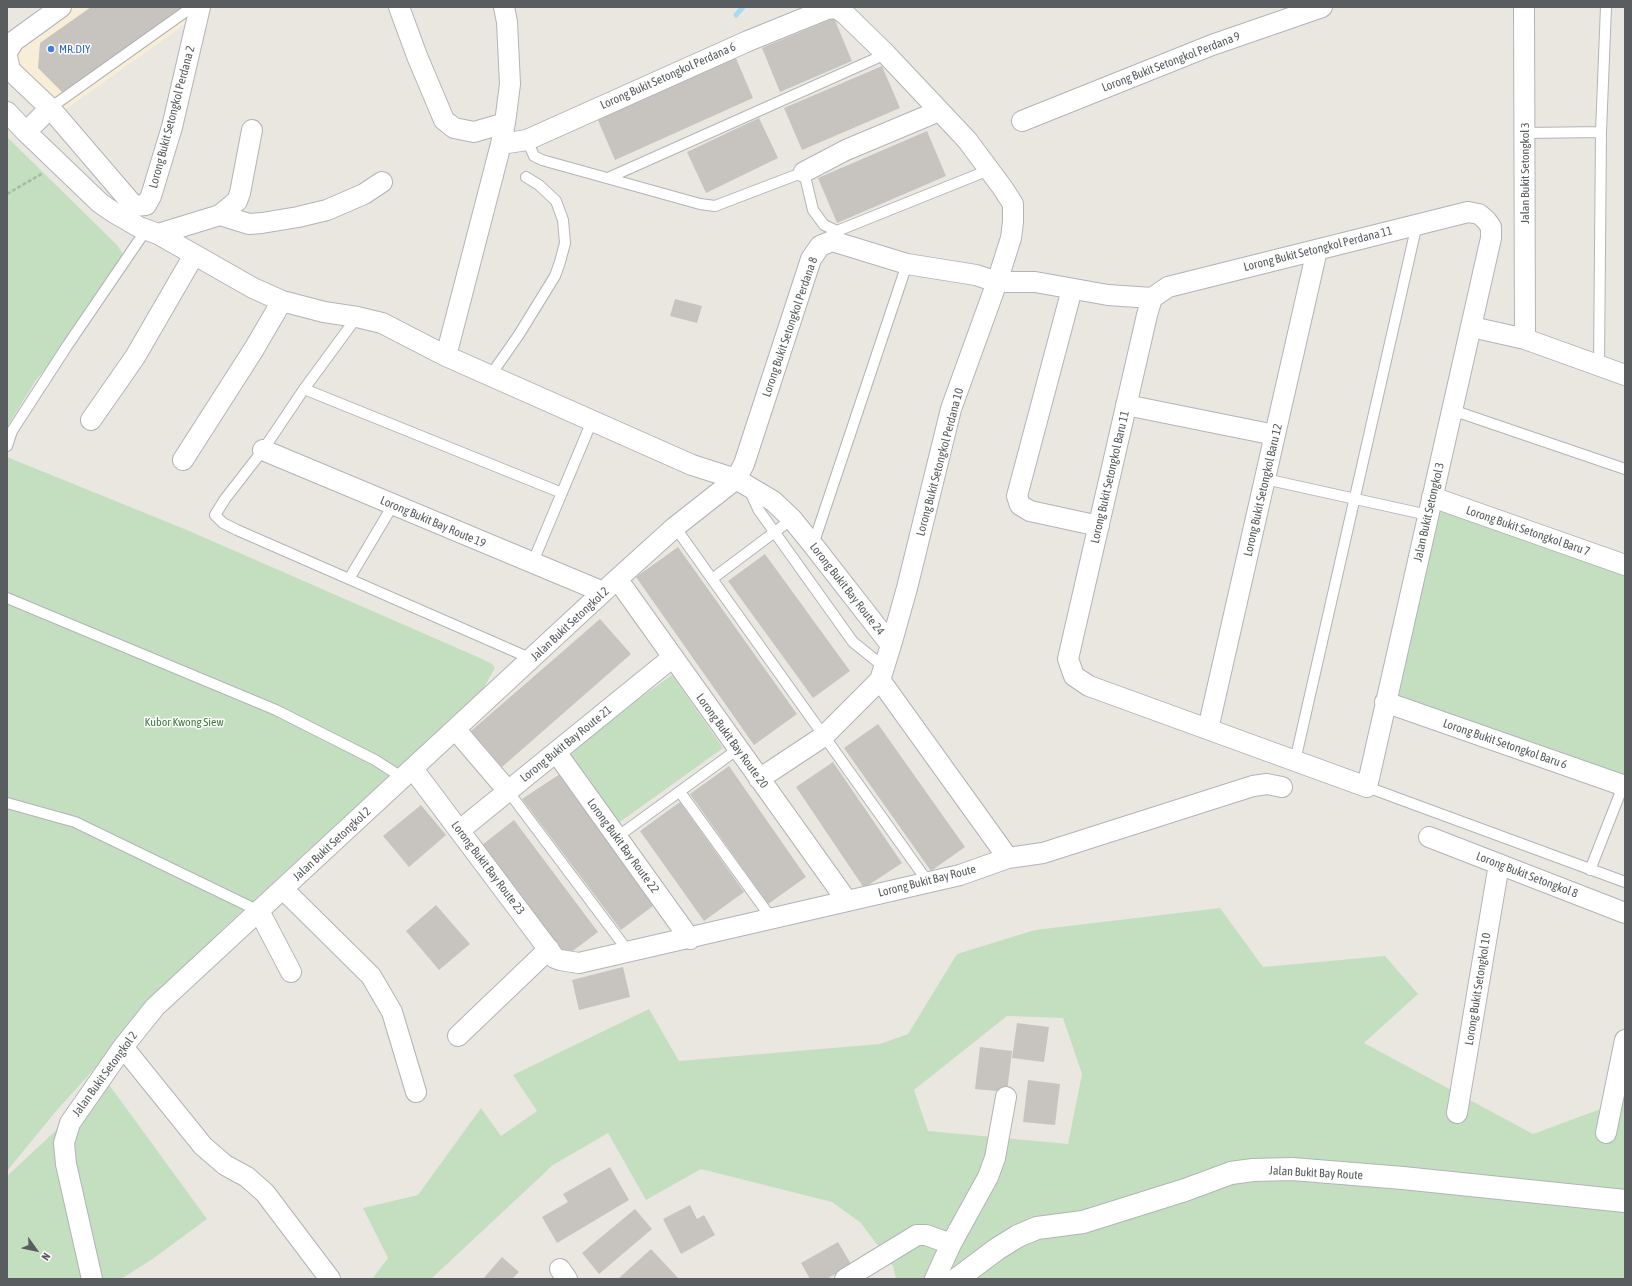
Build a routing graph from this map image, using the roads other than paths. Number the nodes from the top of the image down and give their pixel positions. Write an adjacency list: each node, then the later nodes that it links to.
1 (61, 7): 10 (street)
2 (192, 7): 13 (lane)
3 (200, 7): 13 (street, Lorong Bukit Setongkol Perdana 2)
4 (398, 7): 17 (street)
5 (504, 7): 17 (street)
6 (1322, 7): 16 (street, Lorong Bukit Setongkol Perdana 9)
7 (1524, 7): 21 (street, Jalan Bukit Setongkol 3)
8 (1606, 7): 20 (lane)
9 (836, 8): 11 (street, Lorong Bukit Setongkol Perdana 10); 22 (street, Lorong Bukit Setongkol Perdana 6)
10 (7, 52)
11 (886, 54): 14 (street, Lorong Bukit Setongkol Perdana 10); 27 (lane)
12 (7, 56): 13 (street)
13 (50, 108): 19 (street)
14 (939, 111): 24 (street, Lorong Bukit Setongkol Perdana 10); 25 (street)
15 (7, 112): 19 (street, Lorong Bukit Bay Route 24)
16 (1022, 121)
17 (505, 123): 23 (street)
18 (252, 130): 29 (street)
19 (26, 132): 31 (street, Lorong Bukit Bay Route 24)
20 (1601, 132): 21 (lane); 44 (lane)
21 (1524, 133): 42 (street, Jalan Bukit Setongkol 3)
22 (527, 140): 23 (street, Lorong Bukit Setongkol Perdana 6); 27 (lane)
23 (501, 144): 43 (street)
24 (989, 170): 25 (lane); 36 (street, Lorong Bukit Setongkol Perdana 10)
25 (804, 172): 27 (lane)
26 (526, 177): 46 (lane)
27 (608, 178)
28 (382, 182): 29 (street)
29 (220, 216): 31 (street)
30 (1416, 224): 32 (street, Lorong Bukit Setongkol Perdana 11); 33 (street, Lorong Bukit Setongkol Perdana 11); 60 (lane)
31 (152, 232): 34 (street, Lorong Bukit Bay Route 24); 53 (lane)
32 (1491, 238): 41 (street, Jalan Bukit Setongkol 3)
33 (1317, 250): 38 (street, Lorong Bukit Setongkol Perdana 11); 52 (street, Lorong Bukit Setongkol Baru 12)
34 (194, 255): 39 (street, Lorong Bukit Bay Route 24); 50 (street)
35 (907, 264): 36 (street, Lorong Bukit Setongkol Perdana 8); 58 (street, Lorong Bukit Setongkol Perdana 8); 67 (lane)
36 (997, 282): 37 (street, Lorong Bukit Setongkol Perdana 8); 75 (street, Lorong Bukit Setongkol Perdana 10)
37 (1072, 288): 38 (street, Lorong Bukit Setongkol Perdana 8); 65 (street)
38 (1160, 292): 48 (street, Lorong Bukit Setongkol Baru 11)
39 (282, 301): 40 (street, Lorong Bukit Bay Route 24); 55 (street)
40 (357, 317): 43 (street, Lorong Bukit Bay Route 24); 47 (lane)
41 (1472, 327): 42 (street); 49 (street, Jalan Bukit Setongkol 3)
42 (1525, 339): 44 (street)
43 (446, 356): 46 (street, Lorong Bukit Bay Route 24)
44 (1598, 366): 45 (street)
45 (1625, 375)
46 (490, 376): 51 (street, Lorong Bukit Bay Route 24)
47 (304, 389): 54 (lane); 59 (lane)
48 (1126, 405): 52 (street); 65 (street, Lorong Bukit Setongkol Baru 11)
49 (1452, 410): 56 (lane); 62 (street, Jalan Bukit Setongkol 3)
50 (91, 420)
51 (592, 421): 58 (street, Lorong Bukit Bay Route 24); 59 (lane)
52 (1275, 435): 57 (street, Lorong Bukit Setongkol Baru 12)
53 (7, 446)
54 (263, 450): 61 (street, Lorong Bukit Bay Route 19); 70 (lane)
55 (183, 460)
56 (1625, 469)
57 (1265, 479): 60 (lane); 81 (street, Lorong Bukit Setongkol Baru 12)
58 (741, 482): 63 (street, Lorong Bukit Bay Route 24); 64 (street, Jalan Bukit Setongkol 2); 66 (lane)
59 (562, 493): 68 (lane)
60 (1354, 499): 62 (lane); 85 (lane)
61 (393, 505): 68 (street, Lorong Bukit Bay Route 19); 70 (lane)
62 (1430, 506): 69 (street, Lorong Bukit Setongkol Baru 7); 79 (street, Jalan Bukit Setongkol 3)
63 (792, 519): 66 (lane); 67 (street, Lorong Bukit Bay Route 24)
64 (675, 526): 71 (lane); 72 (street, Jalan Bukit Setongkol 2)
65 (1098, 526): 81 (street, Lorong Bukit Setongkol Baru 11)
66 (774, 532): 71 (lane); 78 (lane)
67 (813, 545): 75 (street, Lorong Bukit Bay Route 24)
68 (532, 564): 73 (street, Lorong Bukit Bay Route 19)
69 (1625, 565)
70 (349, 579): 77 (lane)
71 (712, 579): 82 (lane)
72 (618, 580): 73 (street, Jalan Bukit Setongkol 2); 76 (street, Lorong Bukit Bay Route 20)
73 (602, 592): 77 (street, Jalan Bukit Setongkol 2)
74 (7, 598): 86 (lane)
75 (891, 645): 78 (street, Lorong Bukit Bay Route 24)
76 (673, 657): 83 (street, Lorong Bukit Bay Route 20); 84 (street, Lorong Bukit Bay Route 21)
77 (532, 659): 80 (street, Jalan Bukit Setongkol 2)
78 (882, 673): 82 (street); 97 (street)
79 (1385, 702): 88 (street, Lorong Bukit Setongkol Baru 6); 89 (street, Jalan Bukit Setongkol 3)
80 (455, 729): 86 (street, Jalan Bukit Setongkol 2); 91 (street)
81 (1208, 729): 85 (street)
82 (824, 736): 87 (street); 100 (lane)
83 (738, 749): 87 (street, Lorong Bukit Bay Route 20); 92 (lane)
84 (556, 752): 91 (street, Lorong Bukit Bay Route 21); 95 (street, Lorong Bukit Bay Route 22)
85 (1294, 761): 89 (street)
86 (408, 773): 94 (street, Lorong Bukit Bay Route 23); 102 (street, Jalan Bukit Setongkol 2)
87 (759, 779): 103 (street, Lorong Bukit Bay Route 20)
88 (1624, 786): 99 (lane)
89 (1367, 787): 99 (lane)
90 (1282, 788): 97 (street, Lorong Bukit Bay Route)
91 (508, 791): 94 (street, Lorong Bukit Bay Route 21); 109 (lane)
92 (680, 792): 95 (lane); 106 (lane)
93 (7, 803): 104 (lane)
94 (460, 830): 108 (street, Lorong Bukit Bay Route 23)
95 (616, 837): 107 (street, Lorong Bukit Bay Route 22)
96 (1428, 837): 98 (street, Lorong Bukit Setongkol 8)
97 (1008, 858): 100 (street, Lorong Bukit Bay Route)
98 (1499, 864): 105 (street, Lorong Bukit Setongkol 8); 117 (street, Lorong Bukit Setongkol 10)
99 (1590, 870): 101 (lane)
100 (928, 882): 103 (street, Lorong Bukit Bay Route)
101 (1625, 882)
102 (283, 889): 104 (street, Jalan Bukit Setongkol 2); 115 (street)
103 (847, 901): 106 (street, Lorong Bukit Bay Route)
104 (259, 911): 111 (street); 114 (street, Jalan Bukit Setongkol 2)
105 (1625, 913)
106 (772, 919): 107 (street, Lorong Bukit Bay Route)
107 (690, 939): 109 (street, Lorong Bukit Bay Route)
108 (549, 949): 110 (street, Lorong Bukit Bay Route 23); 112 (street)
109 (628, 951): 110 (street, Lorong Bukit Bay Route)
110 (567, 962)
111 (291, 972)
112 (458, 1036)
113 (1625, 1040): 118 (street)
114 (123, 1047): 121 (street, Jalan Bukit Setongkol 2); 122 (street)
115 (416, 1092)
116 (1006, 1097): 120 (street)
117 (1457, 1113)
118 (1606, 1133)
119 (1625, 1201): 125 (street, Jalan Bukit Bay Route)
120 (951, 1244): 123 (street); 124 (street)
121 (92, 1279)
122 (330, 1279)
123 (845, 1279)
124 (935, 1279)
125 (957, 1279)

